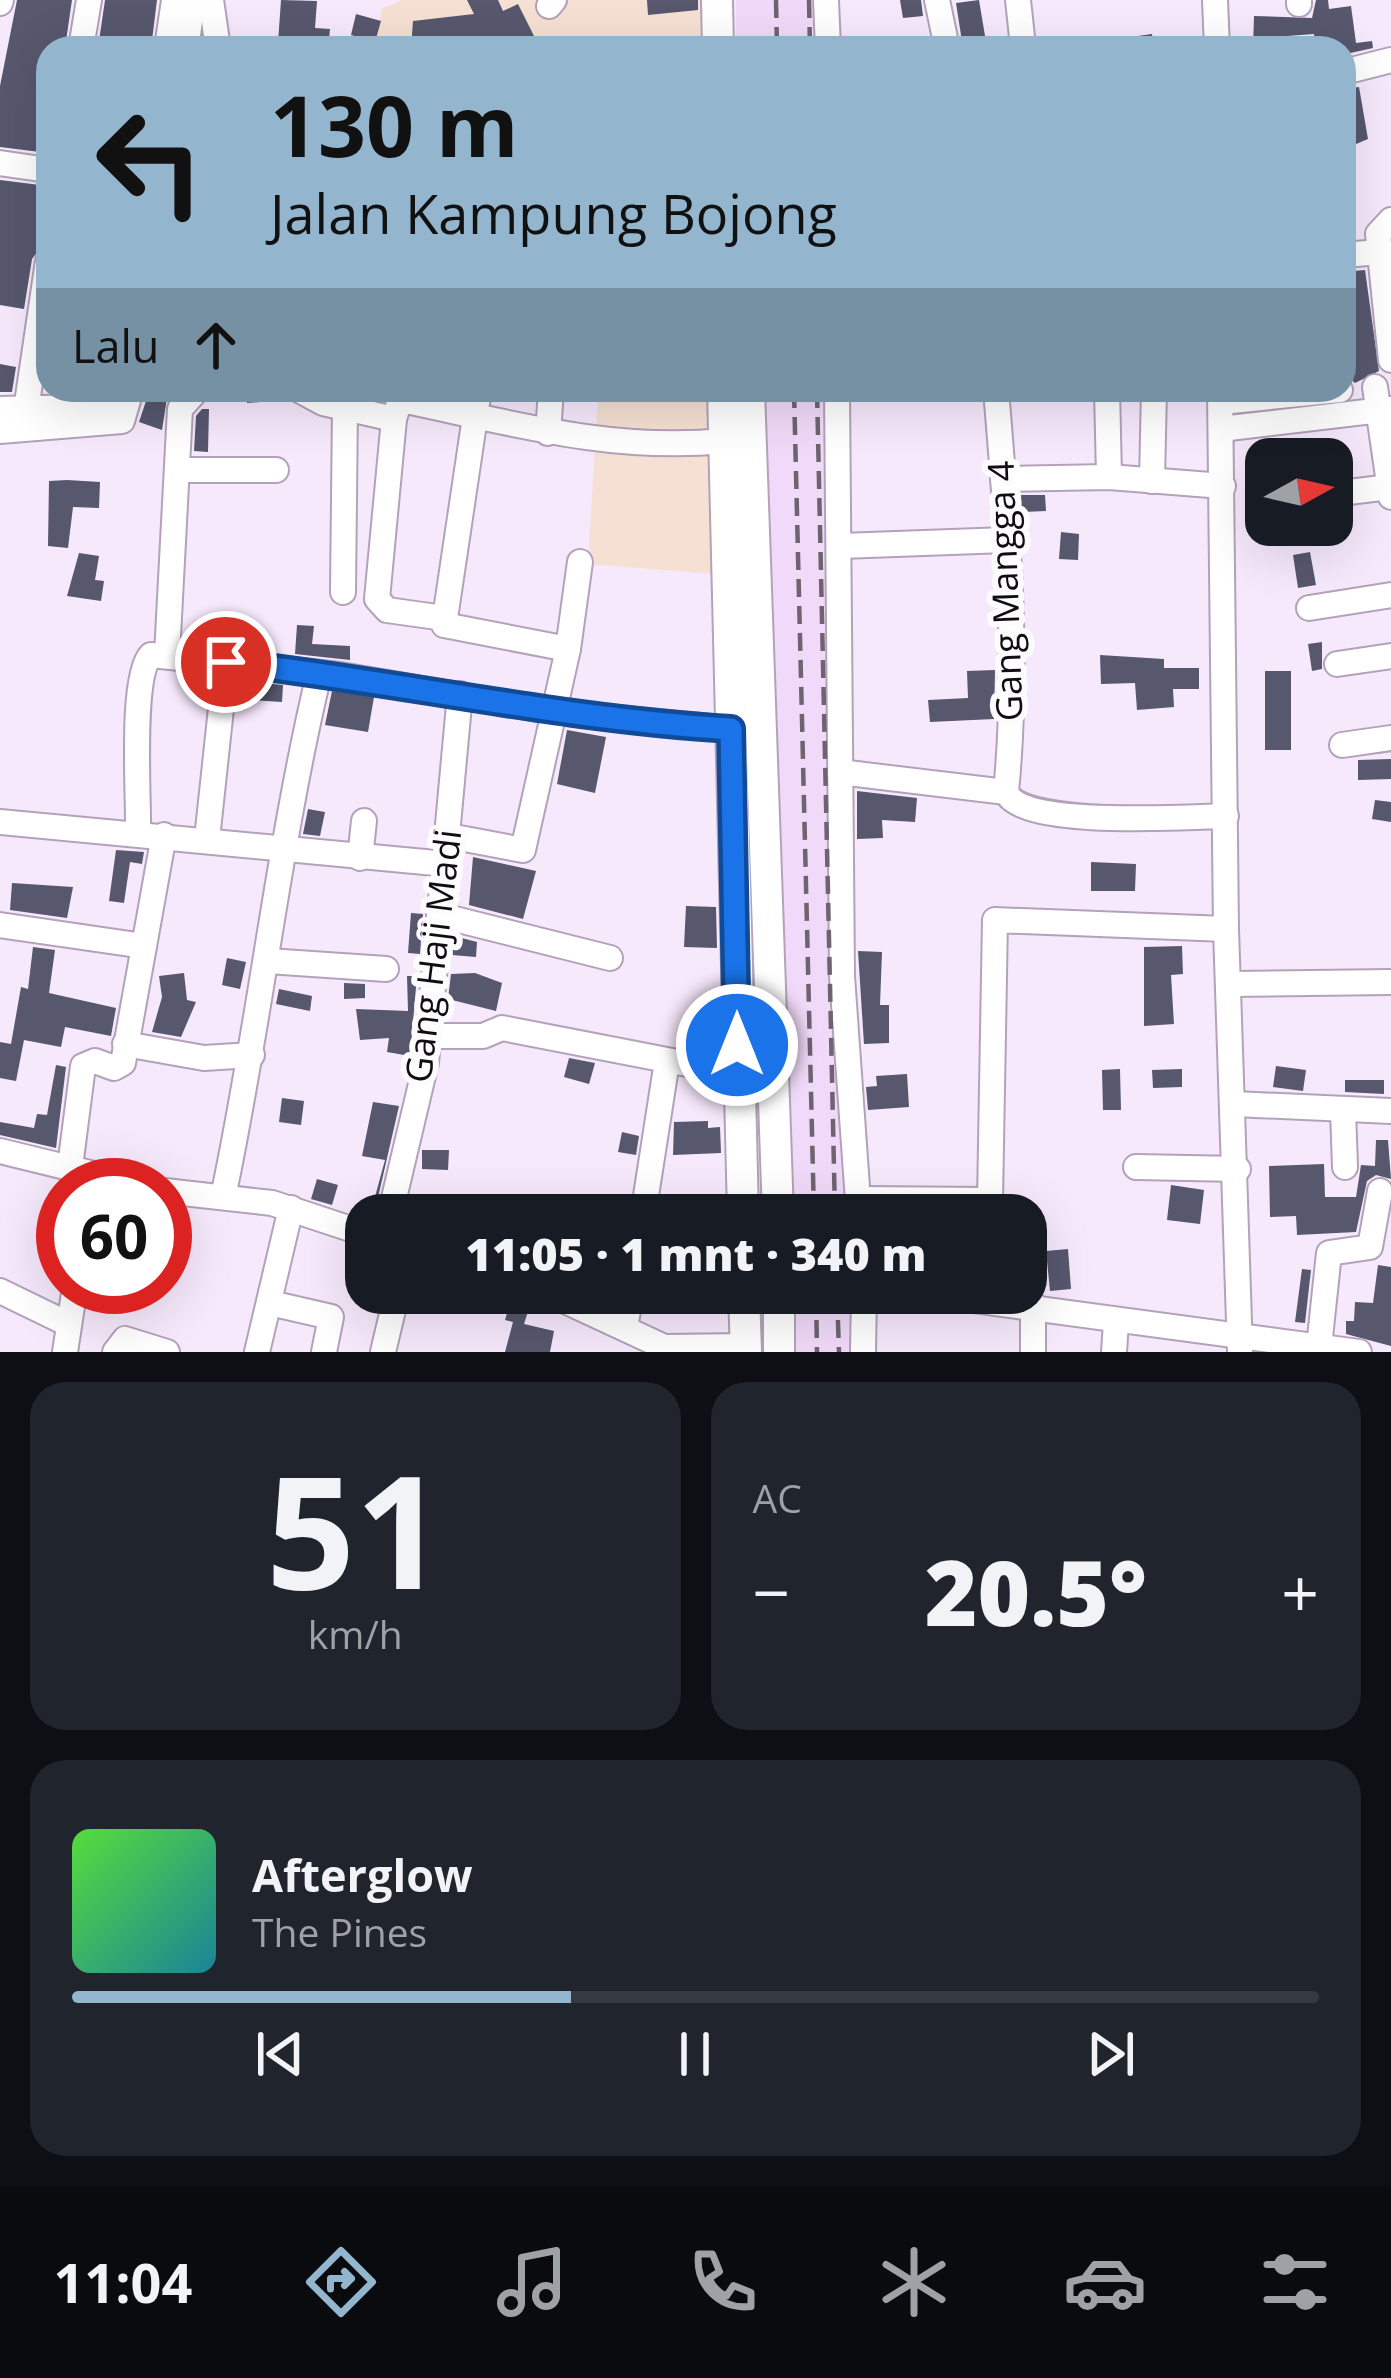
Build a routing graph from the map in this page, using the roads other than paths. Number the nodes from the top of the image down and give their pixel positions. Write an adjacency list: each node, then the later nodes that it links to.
1 (89, 0): 11 (street)
2 (174, 0): 12 (street)
3 (193, 0): 13 (street)
4 (211, 0): 14 (street)
5 (717, 0): 15 (main road)
6 (736, 0): 16 (main road)
7 (826, 0): 17 (street)
8 (937, 0): 18 (street)
9 (1018, 0): 19 (street)
10 (1215, 0): 20 (street)
11 (83, 36)
12 (168, 36)
13 (188, 36)
14 (216, 36)
15 (718, 36)
16 (736, 36)
17 (828, 36)
18 (944, 36)
19 (1022, 36)
20 (1216, 36)
21 (1391, 61): 22 (street)
22 (1356, 69)
23 (0, 163): 24 (street)
24 (36, 168)
25 (1391, 220): 26 (street)
26 (1379, 252): 27 (street); 28 (street)
27 (1356, 255)
28 (1388, 306): 30 (street)
29 (36, 312): 46 (street)
30 (1391, 360)
31 (1384, 398): 47 (street); 57 (street)
32 (186, 402): 51 (street)
33 (320, 402): 45 (street)
34 (550, 402): 49 (street)
35 (723, 402): 50 (main road)
36 (749, 402): 104 (main road)
37 (837, 402): 61 (street)
38 (997, 402): 54 (street, Gang Mangga 4)
39 (1107, 402): 53 (street)
40 (1154, 402): 55 (street)
41 (1220, 402): 47 (street)
42 (121, 403): 46 (street); 48 (street)
43 (400, 403): 44 (street); 45 (street); 66 (street)
44 (477, 403): 49 (street); 66 (street)
45 (345, 406): 63 (street)
46 (13, 409)
47 (1221, 429): 56 (street)
48 (0, 431)
49 (548, 433): 50 (street)
50 (724, 441): 75 (main road)
51 (177, 470): 52 (street); 68 (street)
52 (276, 470)
53 (1109, 477): 54 (street); 55 (street)
54 (1004, 478): 60 (street, Gang Mangga 4)
55 (1152, 481): 56 (street)
56 (1223, 486): 80 (street)
57 (1390, 487): 58 (street); 59 (street)
58 (1353, 491)
59 (1391, 497)
60 (1006, 540): 61 (street); 79 (street, Gang Mangga 4)
61 (841, 546): 78 (street)
62 (580, 562): 67 (street)
63 (343, 592)
64 (1391, 595): 65 (street)
65 (1309, 608)
66 (444, 618): 67 (street)
67 (568, 649): 74 (street)
68 (167, 655): 70 (street); 83 (street)
69 (1391, 656): 71 (street)
70 (226, 662): 72 (street); 86 (street)
71 (1337, 664)
72 (319, 674): 73 (street); 87 (street)
73 (460, 694): 74 (street); 85 (street, Gang Haji Madi)
74 (555, 712): 75 (street); 85 (street)
75 (731, 729): 103 (main road)
76 (1391, 738): 77 (street)
77 (1342, 745)
78 (840, 772): 79 (street); 120 (street)
79 (1006, 791): 80 (street)
80 (1226, 816): 92 (street)
81 (364, 820): 88 (street)
82 (0, 822): 83 (street)
83 (138, 833): 84 (street)
84 (164, 835): 86 (street); 93 (street)
85 (449, 836): 89 (street, Gang Haji Madi)
86 (207, 839): 87 (street)
87 (285, 851): 88 (street); 95 (street)
88 (361, 858): 89 (street)
89 (446, 864): 90 (street, Gang Haji Madi)
90 (440, 915): 94 (street); 99 (street, Gang Haji Madi)
91 (0, 925): 93 (street)
92 (1226, 929): 98 (street); 121 (street)
93 (144, 946): 100 (street)
94 (610, 958)
95 (268, 961): 96 (street); 101 (street)
96 (386, 969)
97 (1391, 982): 98 (street)
98 (1231, 984): 105 (street)
99 (428, 1036): 102 (street); 116 (street, Gang Haji Madi)
100 (125, 1045): 101 (street); 109 (street)
101 (252, 1055): 122 (street)
102 (667, 1061): 103 (street); 117 (street)
103 (739, 1074): 104 (main road); 118 (main road)
104 (776, 1093): 119 (main road)
105 (1234, 1104): 106 (street); 113 (street)
106 (1343, 1110): 107 (street); 112 (street)
107 (1391, 1111)
108 (0, 1151): 110 (street)
109 (71, 1158)
110 (36, 1159)
111 (1136, 1167): 113 (street)
112 (1345, 1167)
113 (1238, 1169): 139 (street)
114 (1380, 1191): 140 (street)
115 (192, 1194): 122 (street)
116 (394, 1194)
117 (646, 1194)
118 (742, 1194)
119 (778, 1194)
120 (857, 1194)
121 (989, 1194)
122 (223, 1197): 123 (street)
123 (291, 1208): 124 (street); 126 (street)
124 (345, 1227)
125 (0, 1291): 137 (street)
126 (270, 1303): 145 (street); 146 (street)
127 (1047, 1307): 136 (street)
128 (70, 1314): 137 (street)
129 (393, 1314): 147 (street)
130 (594, 1314): 138 (street)
131 (627, 1314): 138 (street)
132 (745, 1314): 141 (main road)
133 (779, 1314): 148 (main road)
134 (864, 1314): 149 (street)
135 (1033, 1314): 150 (street)
136 (1116, 1322): 139 (street); 151 (street)
137 (68, 1324): 142 (street)
138 (625, 1328): 141 (street)
139 (1241, 1346): 140 (street)
140 (1319, 1347): 152 (street)
141 (746, 1349)
142 (65, 1352)
143 (115, 1352): 144 (street)
144 (166, 1352)
145 (257, 1352)
146 (324, 1352)
147 (383, 1352)
148 (779, 1352)
149 (863, 1352)
150 (1033, 1352)
151 (1114, 1352)
152 (1359, 1352)

